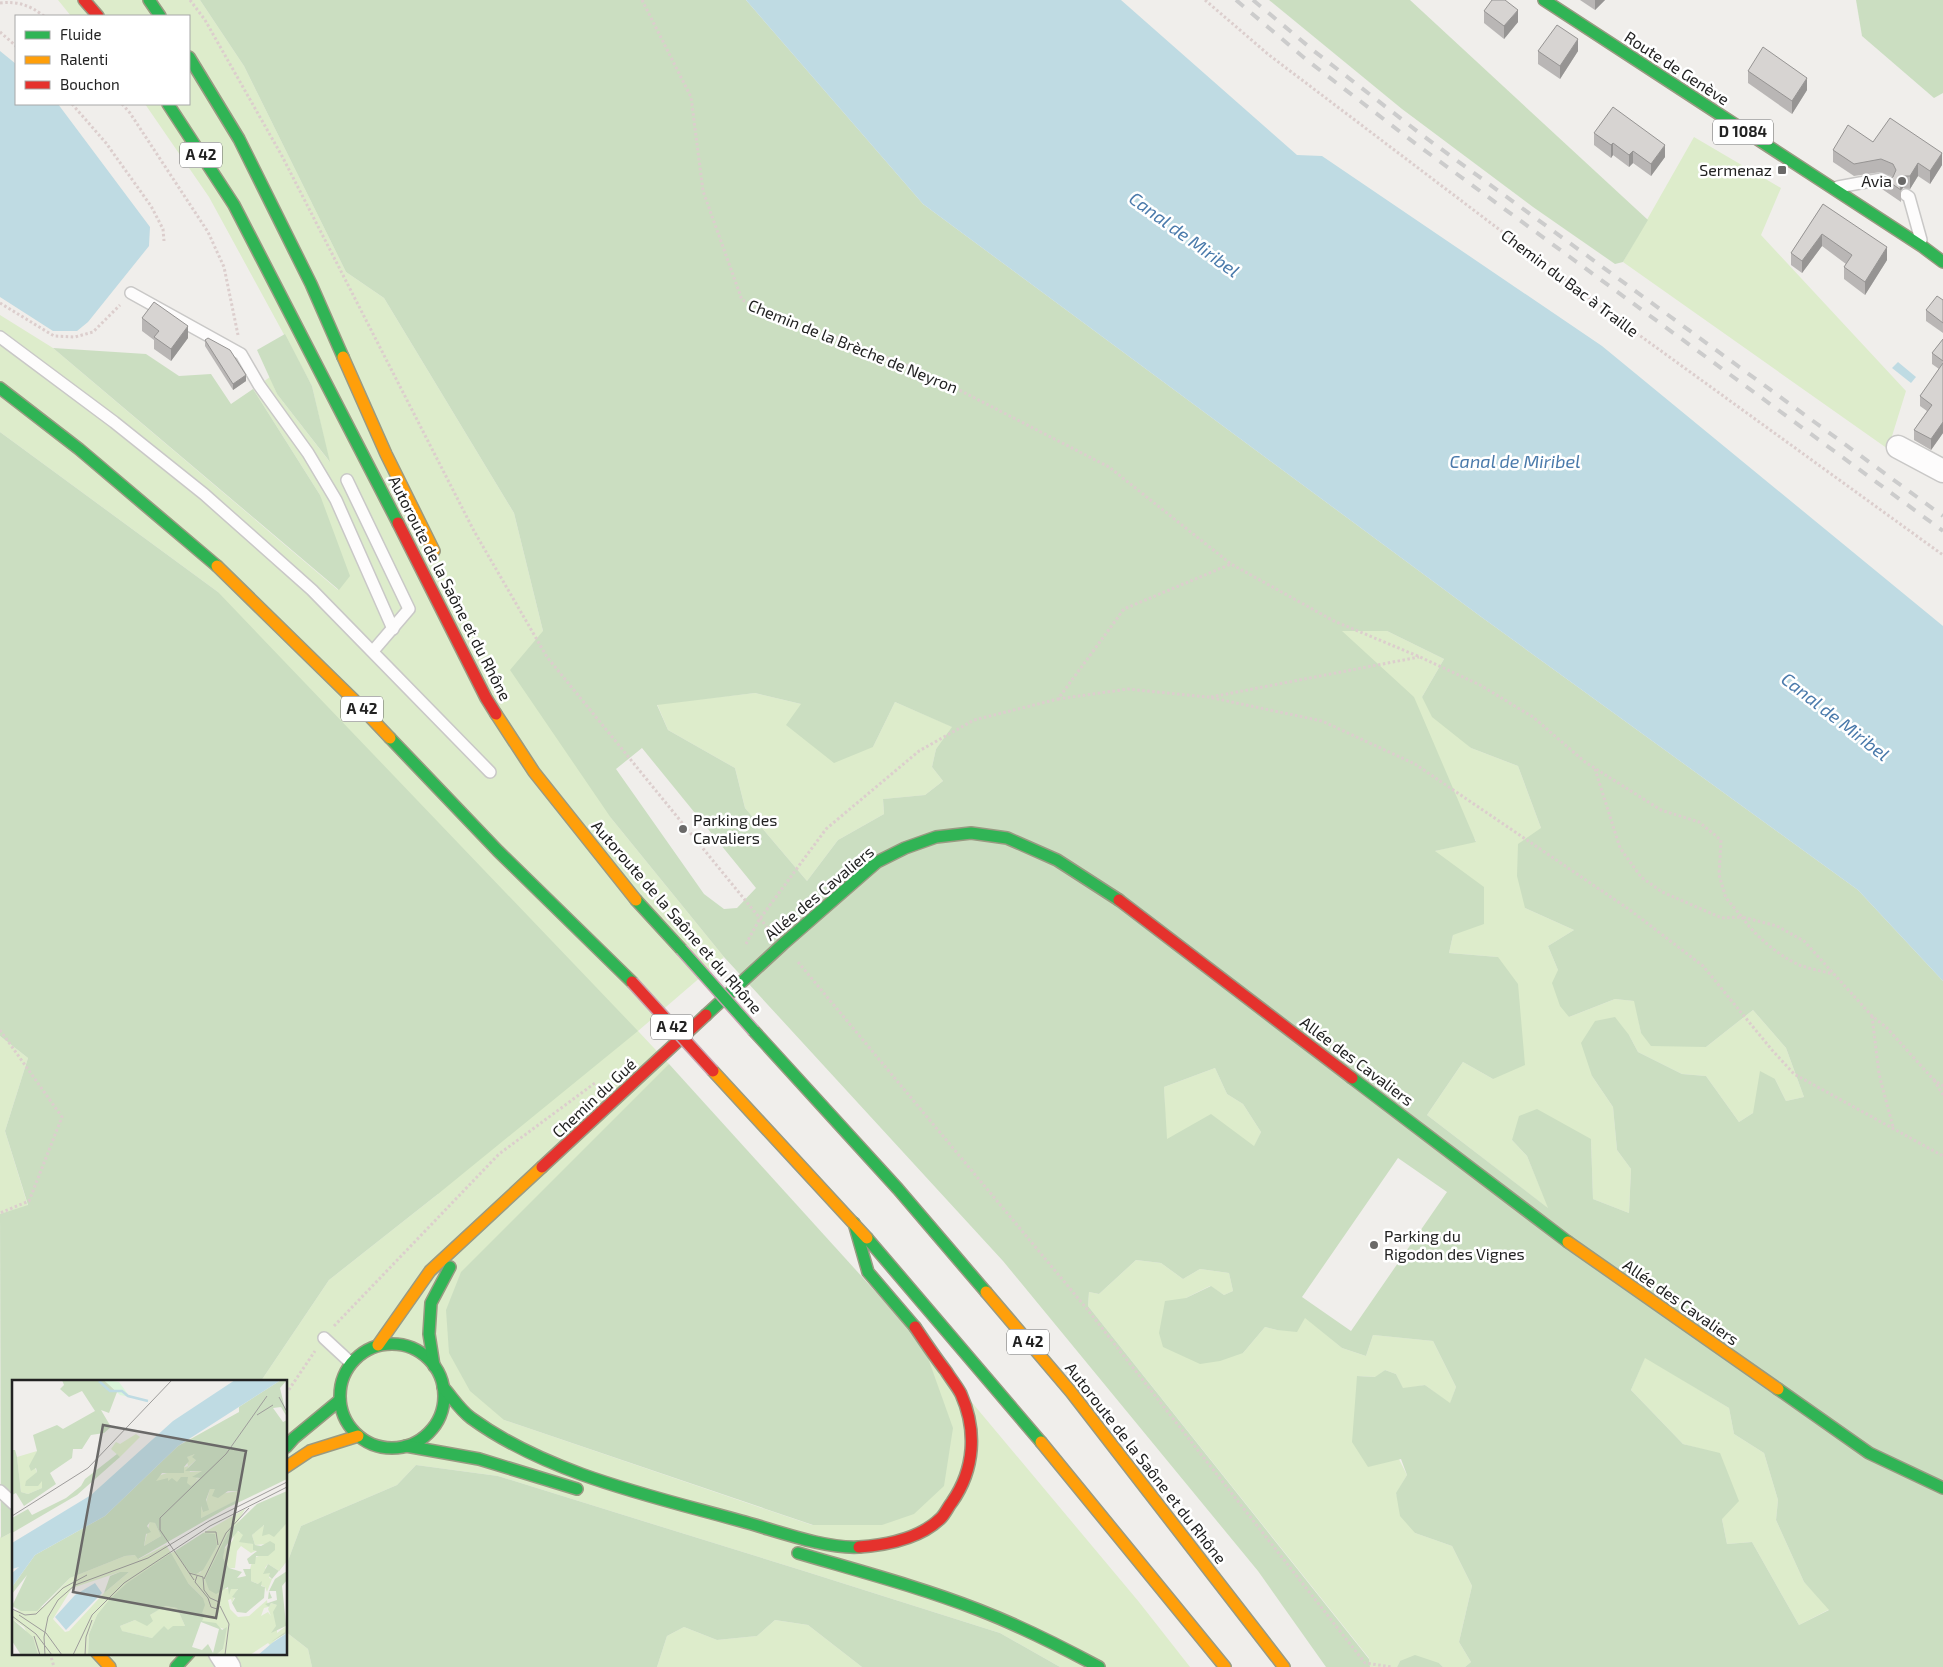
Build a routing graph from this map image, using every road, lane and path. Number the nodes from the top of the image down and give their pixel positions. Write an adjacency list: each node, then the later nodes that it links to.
1 (84, 0): 9 (main road)
2 (149, 0): 10 (main road)
3 (190, 0): 40 (path)
4 (642, 0): 35 (path, Chemin de la Brèche de Neyron)
5 (1205, 0): 33 (path, Chemin du Bac à Traille)
6 (1544, 0): 18 (main road, Route de Genève / D 1084)
7 (0, 3): 8 (path)
8 (43, 15)
9 (97, 15)
10 (159, 15)
11 (0, 32): 12 (path)
12 (15, 45)
13 (190, 59): 34 (main road)
14 (73, 105): 20 (path)
15 (123, 105): 26 (path)
16 (169, 105): 44 (main road, Autoroute de la Saône et du Rhône / A 42)
17 (1889, 183): 18 (lane)
18 (1832, 188): 21 (main road, Route de Genève / D 1084)
19 (1906, 195): 21 (lane)
20 (164, 241)
21 (1922, 247): 22 (main road, Route de Genève / D 1084)
22 (1943, 262)
23 (131, 293): 24 (path); 26 (lane)
24 (0, 303)
25 (0, 336): 37 (lane)
26 (241, 354): 36 (lane)
27 (0, 388): 30 (main road, A 42)
28 (0, 401): 30 (main road)
29 (1898, 447): 31 (street)
30 (79, 449): 58 (main road, A 42, bridge)
31 (1943, 471)
32 (347, 480): 36 (lane)
33 (1943, 555)
34 (440, 564)
35 (1232, 564): 38 (path, Chemin de la Brèche de Neyron); 40 (path)
36 (393, 629): 37 (lane)
37 (373, 651): 43 (lane)
38 (1420, 656): 39 (path); 42 (path, Chemin de la Brèche de Neyron)
39 (1208, 697): 40 (path); 55 (path)
40 (1058, 700)
41 (543, 764): 44 (main road)
42 (1594, 768): 45 (path); 45 (path, Chemin de la Brèche de Neyron)
43 (490, 772)
44 (580, 831): 86 (main road, Autoroute de la Saône et du Rhône / A 42, bridge)
45 (1742, 917): 47 (path); 47 (path)
46 (783, 944): 48 (main road, Allée des Cavaliers); 71 (main road, Allée des Cavaliers); 87 (path)
47 (1834, 975): 49 (path)
48 (745, 980): 59 (main road, Chemin du Gué)
49 (1872, 1016): 51 (path); 55 (path)
50 (0, 1030): 57 (path)
51 (1933, 1078): 53 (path); 54 (path)
52 (597, 1081): 60 (path)
53 (1943, 1086)
54 (1943, 1095)
55 (1893, 1127): 56 (path)
56 (1943, 1156)
57 (0, 1213)
58 (854, 1224): 64 (main road); 85 (main road, A 42)
59 (464, 1240): 61 (main road, Chemin du Gué); 63 (main road, Chemin du Gué)
60 (324, 1338): 62 (lane); 65 (path)
61 (378, 1345): 62 (main road); 63 (main road)
62 (351, 1363): 66 (main road)
63 (434, 1366): 64 (main road)
64 (443, 1387): 69 (main road)
65 (288, 1391)
66 (340, 1400): 67 (main road); 68 (main road)
67 (358, 1436): 69 (main road); 70 (main road)
68 (288, 1445)
69 (406, 1446): 73 (main road)
70 (288, 1466)
71 (1943, 1488)
72 (0, 1491): 74 (lane)
73 (591, 1493)
74 (12, 1502)
75 (791, 1551): 84 (main road)
76 (50, 1654): 80 (path)
77 (188, 1654): 82 (main road)
78 (221, 1654): 83 (street)
79 (93, 1656): 81 (main road)
80 (54, 1667)
81 (110, 1667)
82 (176, 1667)
83 (229, 1667)
84 (1099, 1667)
85 (1224, 1667)
86 (1284, 1667)
87 (1392, 1667)

